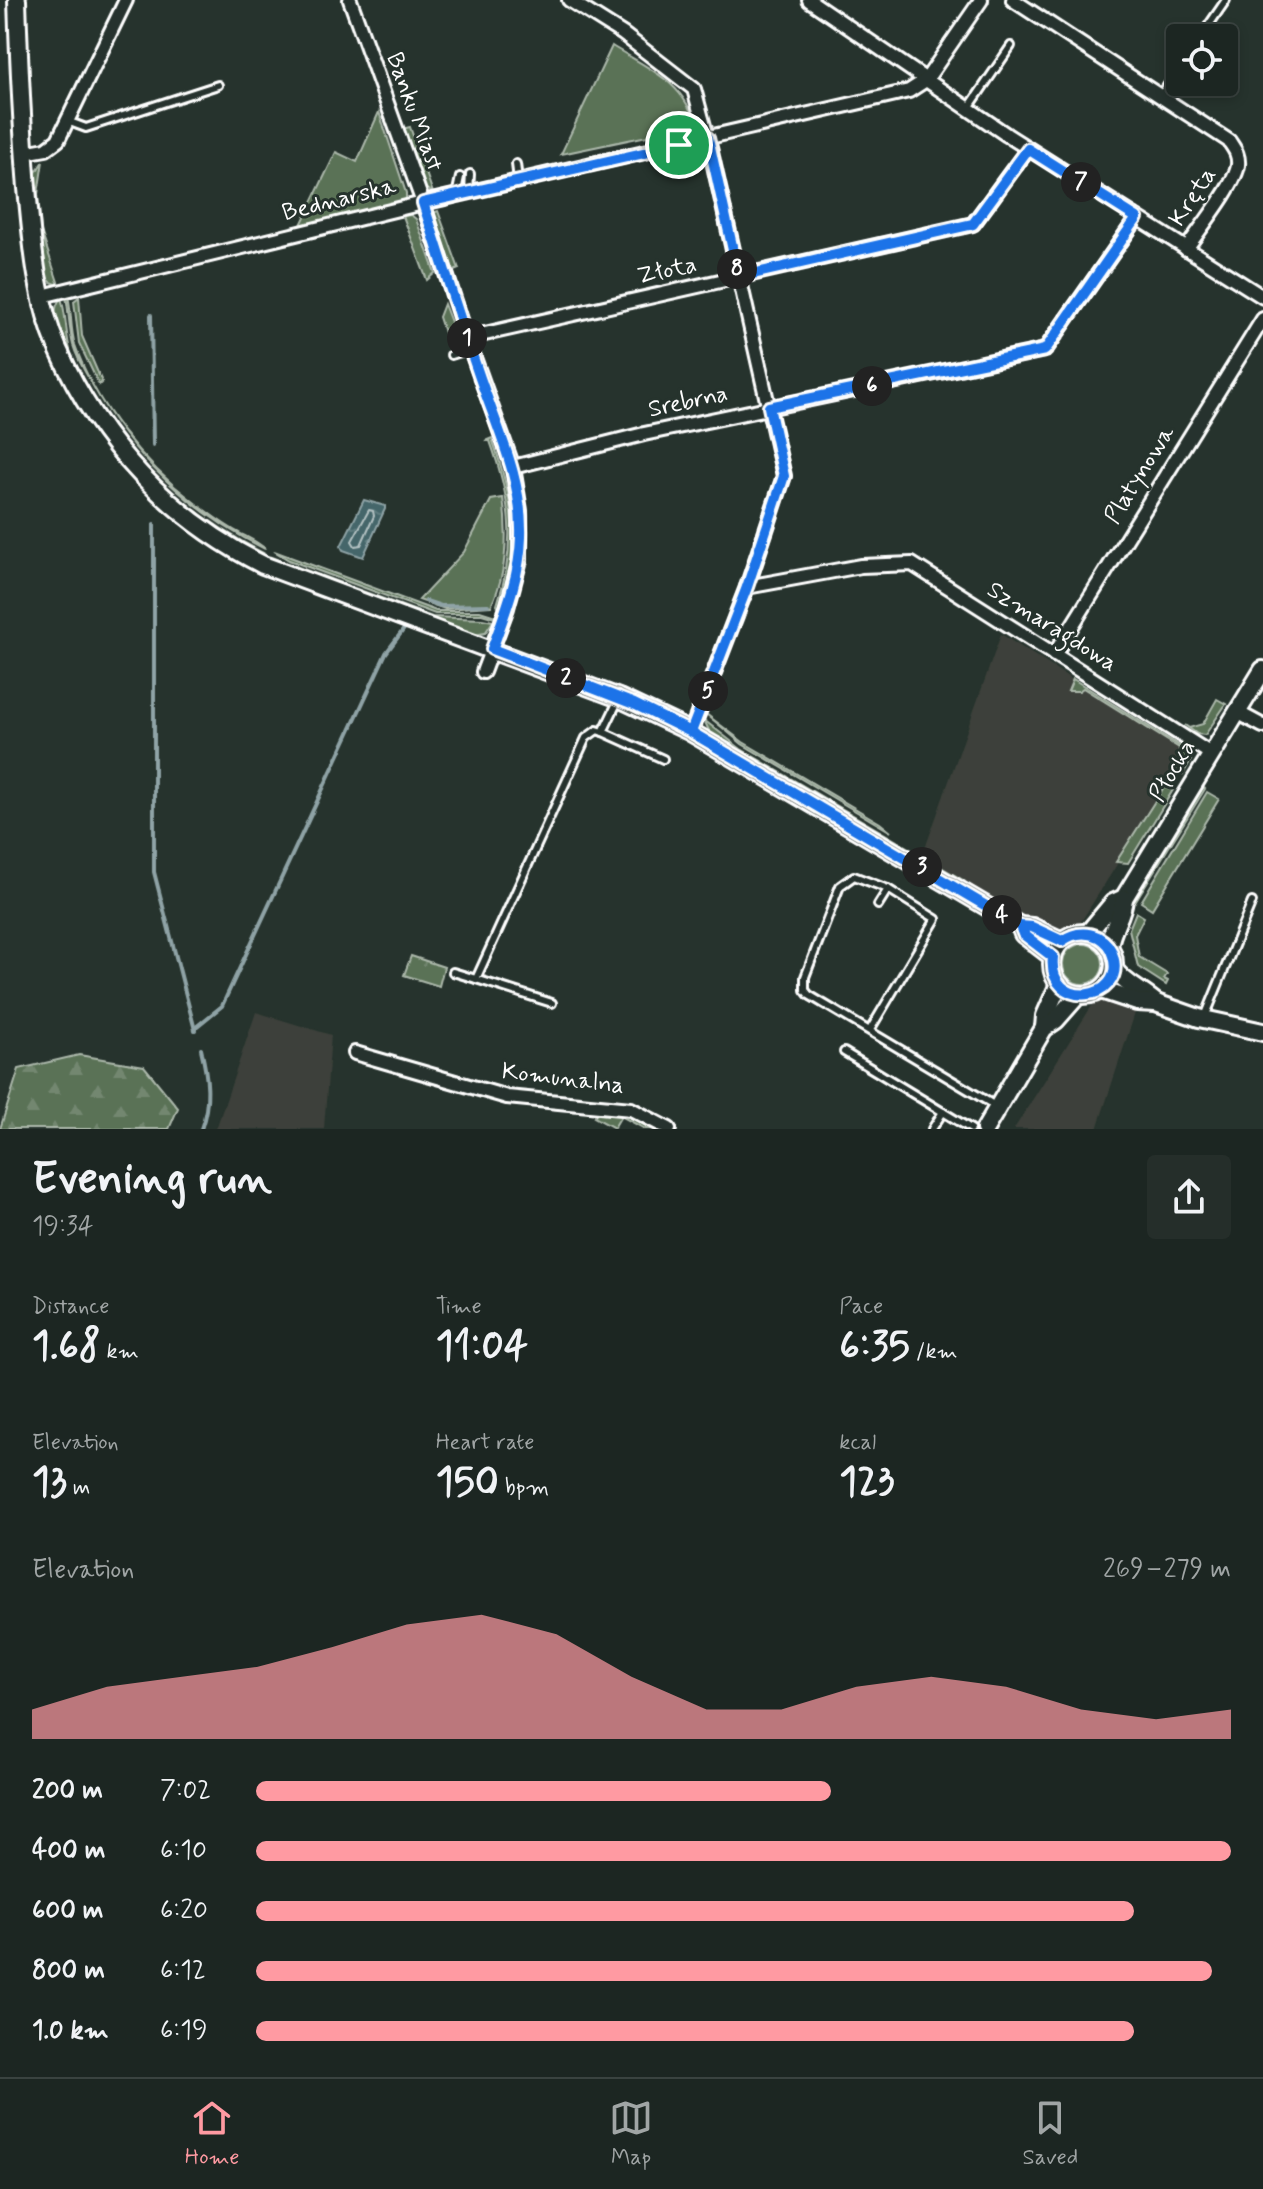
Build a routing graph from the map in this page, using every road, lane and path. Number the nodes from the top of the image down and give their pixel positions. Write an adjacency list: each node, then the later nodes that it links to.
1 (17, 0): 19 (street)
2 (126, 0): 16 (street)
3 (350, 0): 25 (street, Banku Miast)
4 (569, 0): 17 (street)
5 (809, 0): 11 (street)
6 (981, 0): 11 (street)
7 (1013, 0): 14 (street, Kręta)
8 (1226, 0): 9 (lane)
9 (1210, 24)
10 (1011, 46): 15 (lane)
11 (926, 80): 15 (street); 17 (street, Bednarska)
12 (218, 85): 16 (lane)
13 (1166, 88): 14 (lane)
14 (1160, 96): 27 (street, Kręta)
15 (968, 109): 18 (street)
16 (67, 121): 19 (street)
17 (708, 138): 23 (street, Bednarska); 28 (street)
18 (1028, 149): 26 (street); 28 (street, Złota)
19 (24, 153): 29 (street)
20 (516, 164): 23 (lane)
21 (470, 174): 24 (lane)
22 (460, 177): 24 (lane)
23 (518, 182): 24 (street, Bednarska)
24 (462, 194): 25 (street, Bednarska)
25 (423, 203): 29 (street, Bednarska); 32 (street, Banku Miast)
26 (1137, 218): 27 (street); 34 (street, Srebrna)
27 (1186, 249): 30 (street)
28 (739, 277): 32 (street, Złota); 34 (street)
29 (42, 296): 37 (street)
30 (1263, 297)
31 (1263, 319): 38 (street, Platynowa)
32 (468, 343): 33 (lane); 35 (street, Banku Miast)
33 (451, 355)
34 (769, 407): 35 (street, Srebrna); 36 (street)
35 (513, 467): 37 (street, Banku Miast)
36 (747, 587): 38 (street, Szmaragdowa); 45 (street)
37 (492, 649): 40 (street, Banku Miast); 41 (street)
38 (1054, 655): 46 (street, Szmaragdowa)
39 (1263, 670): 42 (street, Płocka)
40 (483, 672)
41 (619, 698): 44 (lane); 45 (street)
42 (1237, 712): 43 (street); 46 (street, Płocka)
43 (1263, 726)
44 (603, 732): 47 (lane); 59 (lane)
45 (691, 732): 52 (street)
46 (1211, 754): 49 (street, Płocka)
47 (663, 759)
48 (888, 889): 51 (lane); 67 (lane); 67 (lane)
49 (1124, 898): 53 (street, Płocka); 55 (street, Płocka)
50 (1252, 902): 65 (lane)
51 (878, 905)
52 (1020, 926): 54 (street); 56 (street)
53 (1088, 933): 54 (street); 55 (street)
54 (1062, 941): 56 (street)
55 (1109, 946): 57 (street)
56 (1053, 957): 60 (street)
57 (1114, 969): 61 (street); 64 (street)
58 (453, 972): 59 (lane)
59 (476, 979): 63 (lane)
60 (1059, 984): 62 (street); 66 (street)
61 (1101, 990): 62 (street); 64 (street)
62 (1078, 995): 66 (street)
63 (552, 1003)
64 (1156, 1003): 65 (street)
65 (1204, 1020): 68 (street)
66 (1044, 1028): 71 (street)
67 (870, 1030): 71 (lane)
68 (1263, 1032)
69 (844, 1052): 72 (lane)
70 (355, 1053): 73 (street, Komunalna)
71 (998, 1108): 76 (street)
72 (943, 1112): 74 (lane); 75 (lane)
73 (669, 1129)
74 (932, 1129)
75 (971, 1129)
76 (985, 1129)

